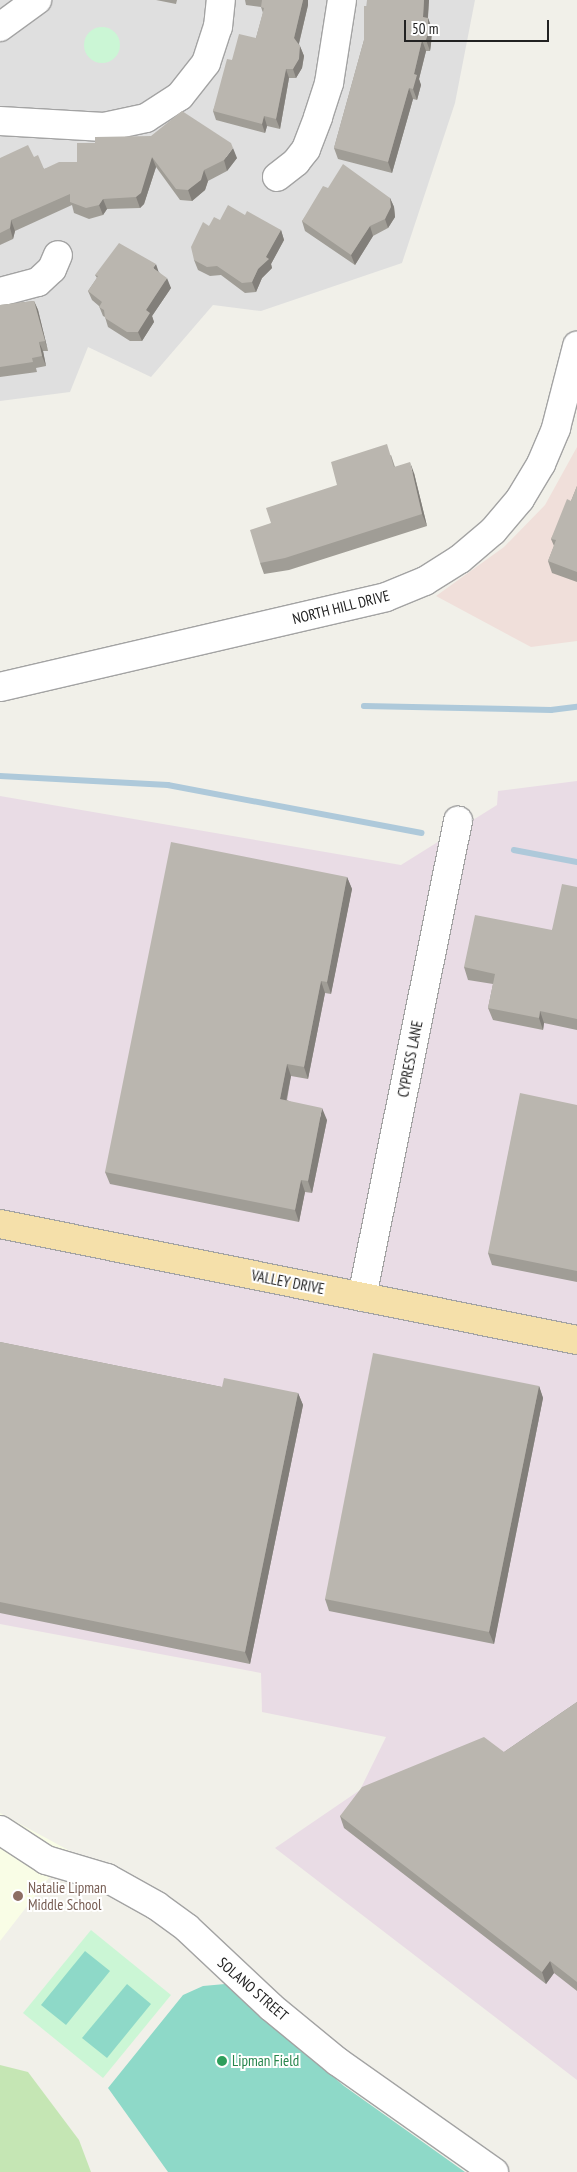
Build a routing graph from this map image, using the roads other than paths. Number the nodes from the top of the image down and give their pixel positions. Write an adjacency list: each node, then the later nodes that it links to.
1 (37, 0): 4 (street)
2 (221, 0): 5 (street)
3 (342, 0): 6 (street)
4 (0, 27)
5 (0, 121)
6 (277, 177)
7 (58, 255): 8 (street)
8 (0, 292)
9 (577, 346): 10 (street, NORTH HILL DRIVE)
10 (0, 687)
11 (458, 821): 13 (street, CYPRESS LANE)
12 (0, 1224): 13 (main road, VALLEY DRIVE)
13 (362, 1297): 14 (main road, VALLEY DRIVE)
14 (577, 1340)
15 (0, 1830): 16 (street, SOLANO STREET)
16 (494, 2172)

